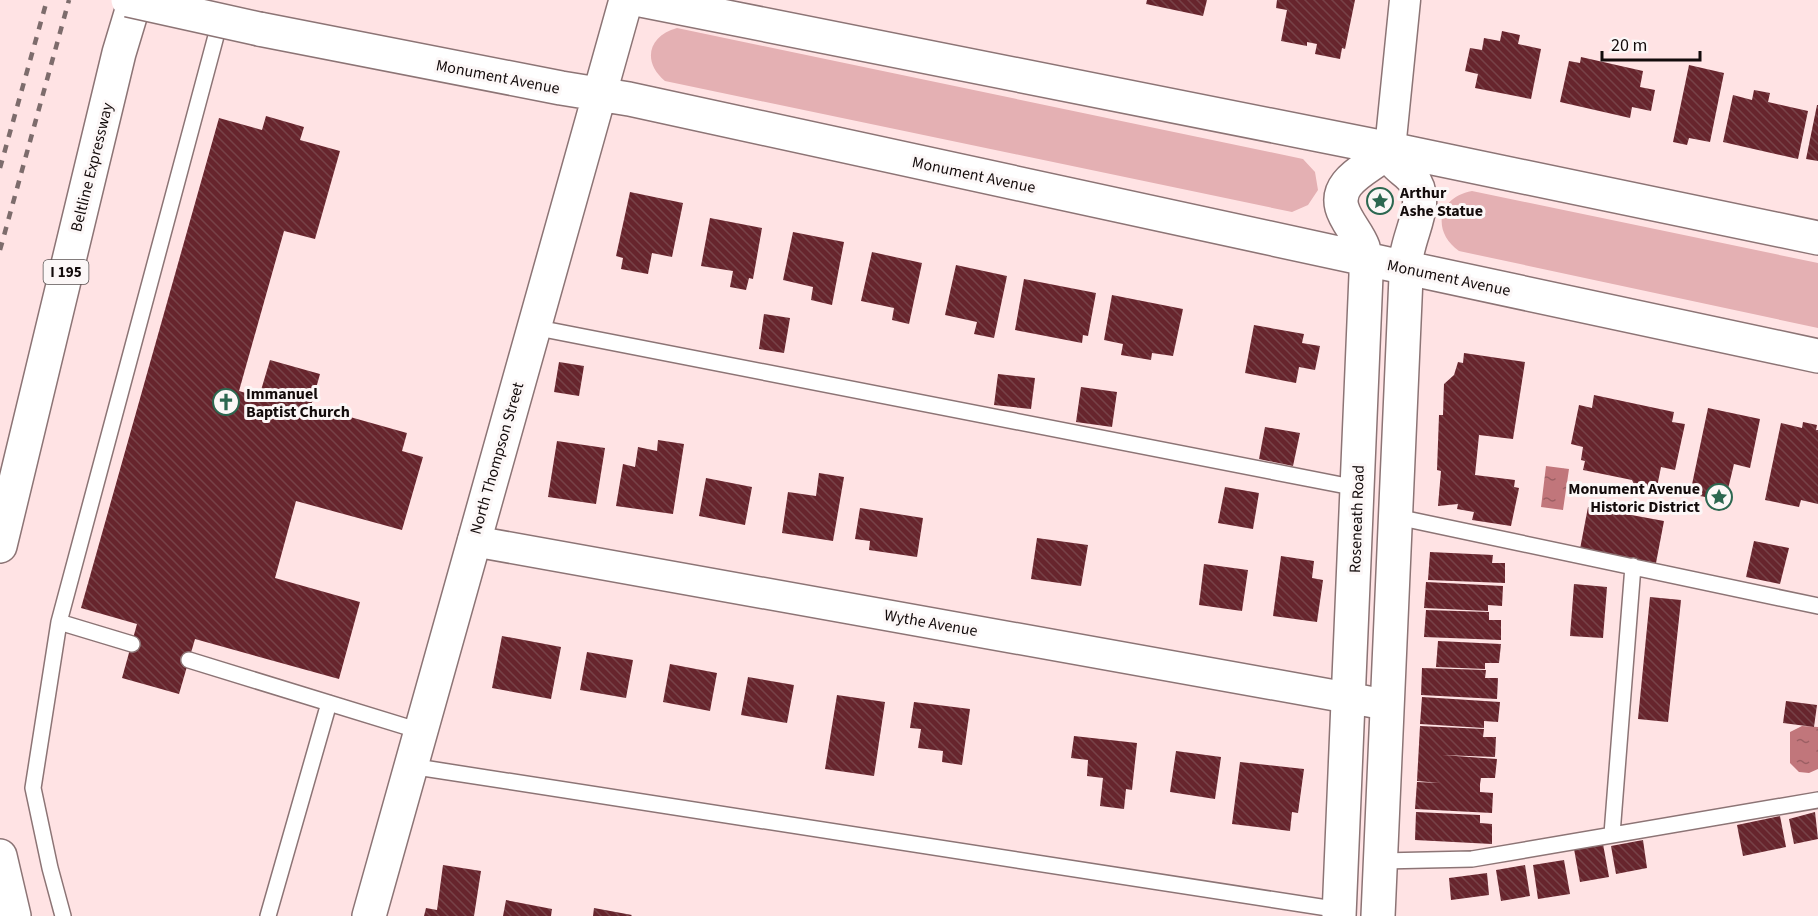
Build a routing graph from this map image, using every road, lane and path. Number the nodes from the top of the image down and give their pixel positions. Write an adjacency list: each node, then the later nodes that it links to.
1 (128, 0): 6 (main road, Monument Avenue, bridge)
2 (135, 0): 17 (main road, Beltline Expressway / I 195)
3 (626, 0): 7 (main road, North Thompson Street)
4 (641, 0): 8 (main road)
5 (1405, 0): 8 (street)
6 (220, 21): 7 (main road, Monument Avenue, bridge); 20 (lane)
7 (600, 94): 10 (main road, Monument Avenue); 12 (main road, North Thompson Street)
8 (1390, 149): 9 (main road); 10 (main road, Roseneath Road); 11 (main road)
9 (1818, 238)
10 (1366, 259): 11 (main road, Monument Avenue); 14 (main road, Roseneath Road)
11 (1407, 268): 13 (main road, Monument Avenue); 15 (main road)
12 (532, 327): 14 (lane); 16 (main road, North Thompson Street)
13 (1818, 356)
14 (1357, 488): 23 (main road, Roseneath Road)
15 (1397, 517): 18 (lane); 25 (main road)
16 (473, 541): 23 (street, Wythe Avenue); 26 (main road, North Thompson Street)
17 (0, 546)
18 (1633, 566): 19 (lane); 29 (lane)
19 (1818, 606)
20 (59, 622): 21 (lane); 34 (lane)
21 (132, 644)
22 (189, 660): 24 (lane)
23 (1349, 698): 25 (street, Wythe Avenue); 32 (main road, Roseneath Road)
24 (328, 703): 26 (lane); 35 (lane)
25 (1388, 705): 31 (main road)
26 (420, 731): 27 (main road, North Thompson Street)
27 (410, 766): 32 (lane); 36 (main road, North Thompson Street)
28 (1818, 800): 29 (lane)
29 (1612, 834): 31 (lane)
30 (0, 856): 33 (main road)
31 (1382, 861): 37 (main road)
32 (1340, 913)
33 (14, 916)
34 (63, 916)
35 (268, 916)
36 (369, 916)
37 (1378, 916)

